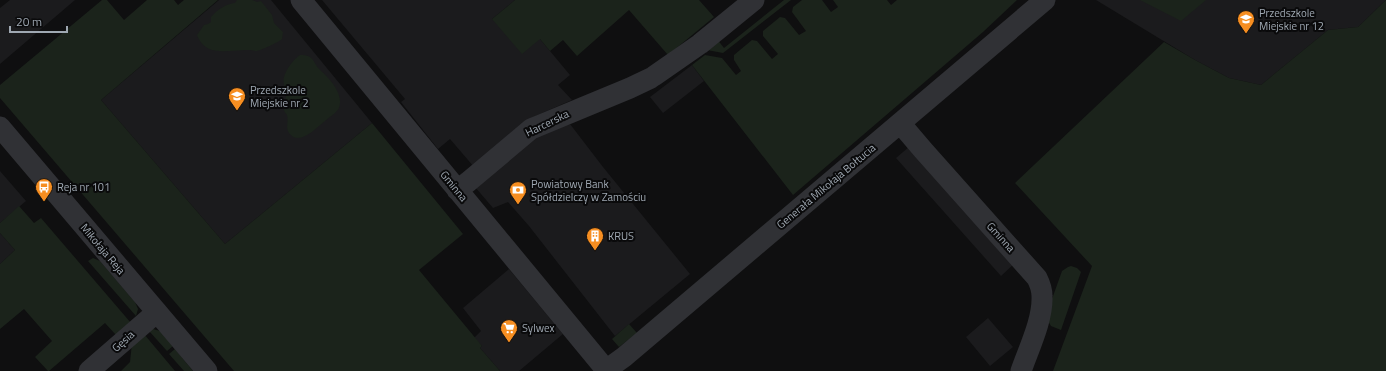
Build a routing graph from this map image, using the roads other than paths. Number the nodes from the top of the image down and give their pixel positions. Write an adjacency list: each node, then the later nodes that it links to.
1 (301, 0): 6 (street, Gminna)
2 (754, 0): 6 (street, Harcerska)
3 (1045, 0): 4 (street, Generała Mikołaja Bołtucia)
4 (900, 123): 8 (street, Generała Mikołaja Bołtucia); 11 (street, Gminna)
5 (0, 127): 7 (street, Mikołaja Reja)
6 (457, 190): 8 (street, Gminna)
7 (157, 312): 9 (street, Gęsia); 10 (street, Mikołaja Reja)
8 (606, 370)
9 (89, 371)
10 (207, 371)
11 (1021, 371)

